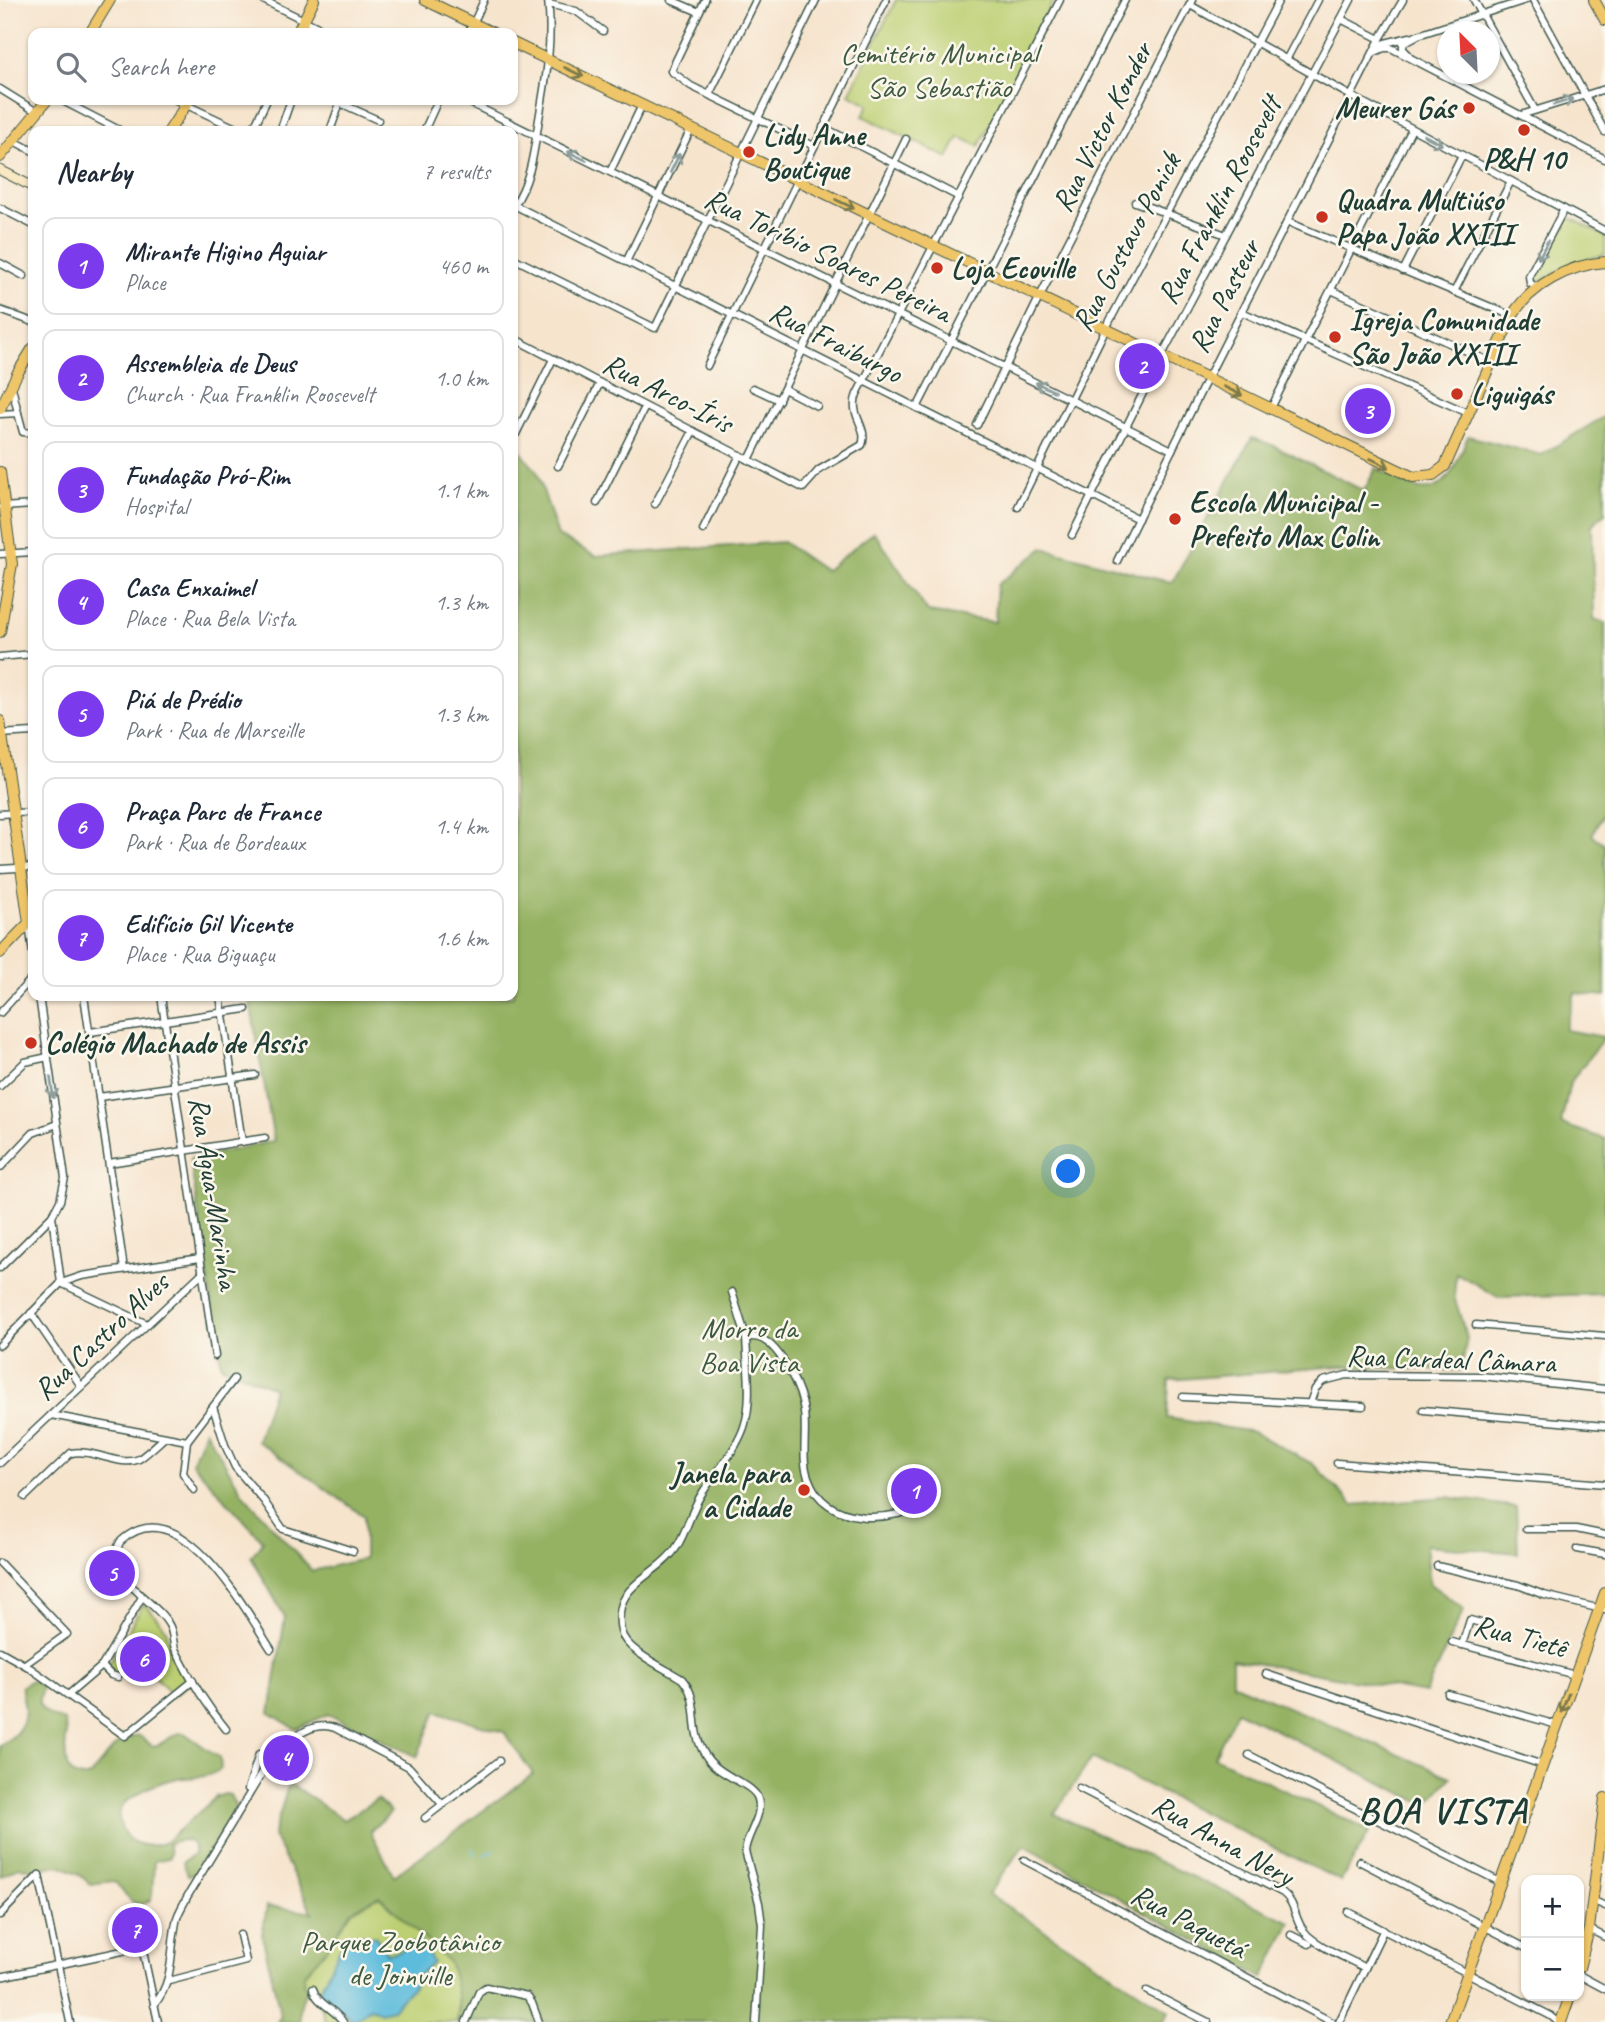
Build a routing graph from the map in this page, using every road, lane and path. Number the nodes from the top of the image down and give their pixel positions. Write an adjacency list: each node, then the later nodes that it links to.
1 (110, 0): 29 (main road)
2 (263, 0): 27 (street)
3 (314, 0): 27 (main road)
4 (425, 0): 32 (main road)
5 (484, 0): 33 (street)
6 (671, 0): 23 (street)
7 (705, 0): 23 (street)
8 (756, 0): 47 (street)
9 (816, 0): 64 (street)
10 (887, 0): 75 (street)
11 (1060, 0): 97 (street)
12 (1125, 0): 118 (street)
13 (1279, 0): 37 (street, Rua Gustavo Ponick)
14 (1318, 0): 41 (street)
15 (1351, 0): 25 (street, Rua Franklin Roosevelt)
16 (1403, 0): 28 (street, Rua Pasteur)
17 (1474, 0): 24 (street)
18 (1526, 0): 24 (street)
19 (1533, 0): 49 (street)
20 (1594, 0): 26 (main road)
21 (548, 2): 34 (street); 42 (street)
22 (1191, 3): 37 (street); 125 (street, Rua Victor Konder)
23 (699, 12): 47 (street)
24 (1482, 14): 35 (street); 61 (street)
25 (1340, 19): 36 (street); 44 (street, Rua Franklin Roosevelt)
26 (1605, 20)
27 (305, 21): 30 (main road); 31 (street)
28 (1388, 26): 36 (street, Rua Pasteur); 39 (street)
29 (93, 28)
30 (300, 28)
31 (320, 28)
32 (470, 28)
33 (472, 28)
34 (603, 31)
35 (1418, 35): 39 (street); 43 (street)
36 (1380, 39): 40 (street, Rua Pasteur)
37 (1256, 43): 41 (street); 103 (street, Rua Gustavo Ponick)
38 (518, 45): 42 (main road)
39 (1390, 45): 40 (street); 43 (street)
40 (1374, 51): 48 (street, Rua Pasteur)
41 (1286, 60): 44 (street)
42 (550, 61): 60 (main road, one-way to 60); 79 (street)
43 (1418, 61): 63 (street)
44 (1311, 74): 48 (street); 109 (street, Rua Franklin Roosevelt)
45 (0, 89): 62 (street)
46 (1605, 89): 49 (street)
47 (709, 95): 64 (street)
48 (1351, 96): 76 (street); 107 (street, Rua Pasteur)
49 (1584, 96): 61 (street, one-way to 49); 78 (street)
50 (43, 105): 62 (main road)
51 (71, 105): 66 (street)
52 (182, 105): 67 (main road)
53 (192, 105): 68 (street)
54 (265, 105): 69 (street)
55 (289, 105): 70 (street)
56 (339, 105): 71 (street)
57 (348, 105): 65 (street)
58 (436, 105): 72 (street)
59 (474, 105): 73 (street, Rua Toríbio Soares Pereira)
60 (642, 105): 77 (main road); 90 (street)
61 (1535, 110): 63 (street)
62 (37, 113): 81 (main road)
63 (1521, 115): 87 (street)
64 (758, 118): 82 (street); 84 (street)
65 (378, 120)
66 (111, 126)
67 (172, 126)
68 (232, 126)
69 (254, 126)
70 (282, 126)
71 (332, 126)
72 (426, 126)
73 (517, 126)
74 (518, 127): 79 (street, Rua Toríbio Soares Pereira)
75 (823, 127): 82 (street); 88 (street)
76 (1412, 128): 85 (street, one-way to 85); 112 (street)
77 (691, 129): 84 (main road); 96 (street, one-way to 77)
78 (1605, 132)
79 (537, 136): 90 (street, Rua Toríbio Soares Pereira, one-way to 79); 95 (street)
80 (906, 139): 88 (street)
81 (14, 141): 83 (street); 86 (main road)
82 (814, 146): 91 (street)
83 (28, 148)
84 (741, 153): 91 (main road); 105 (street)
85 (1462, 155): 92 (street); 117 (street)
86 (0, 157)
87 (1605, 159)
88 (894, 164): 97 (street); 104 (street)
89 (0, 170): 93 (main road)
90 (610, 172): 96 (street, Rua Toríbio Soares Pereira)
91 (797, 180): 104 (main road, one-way to 104); 111 (street)
92 (1511, 181): 102 (street); 124 (street)
93 (28, 184)
94 (518, 189): 95 (street)
95 (522, 191): 98 (street)
96 (659, 196): 105 (street, Rua Toríbio Soares Pereira); 114 (street)
97 (959, 197): 110 (street)
98 (518, 198)
99 (1135, 202): 103 (street)
100 (0, 208): 106 (street)
101 (518, 208): 114 (street, Rua Fraiburgo)
102 (1563, 209): 108 (street); 122 (street, one-way to 122)
103 (1167, 213): 109 (street); 132 (street, Rua Gustavo Ponick)
104 (869, 215): 110 (main road); 120 (street)
105 (708, 220): 111 (street, Rua Toríbio Soares Pereira); 121 (street)
106 (28, 222)
107 (1288, 222): 112 (street); 127 (street, Rua Pasteur)
108 (1605, 231)
109 (1226, 235): 138 (street, Rua Franklin Roosevelt)
110 (933, 246): 118 (main road); 129 (street)
111 (764, 248): 120 (street, Rua Toríbio Soares Pereira); 128 (street)
112 (1351, 250): 117 (street); 123 (street)
113 (518, 260): 121 (street)
114 (626, 262): 121 (street, Rua Fraiburgo)
115 (1605, 262): 122 (main road)
116 (0, 263): 119 (street)
117 (1403, 271): 124 (street)
118 (985, 272): 125 (main road); 135 (street)
119 (24, 276)
120 (835, 284): 129 (street, Rua Toríbio Soares Pereira); 136 (street)
121 (675, 286): 128 (street, Rua Fraiburgo)
122 (1537, 288): 130 (main road)
123 (1331, 290): 133 (street); 140 (street)
124 (1454, 292): 130 (street)
125 (1039, 298): 132 (main road); 142 (street, Rua Victor Konder)
126 (0, 310): 131 (street)
127 (1242, 312): 133 (street); 143 (street, Rua Pasteur)
128 (732, 315): 136 (street, Rua Fraiburgo); 141 (street)
129 (898, 315): 135 (street, Rua Toríbio Soares Pereira); 144 (street)
130 (1512, 316): 140 (main road)
131 (28, 319)
132 (1105, 330): 138 (main road); 150 (street, Rua Gustavo Ponick)
133 (1305, 340): 154 (street); 157 (street)
134 (518, 341): 139 (street, Rua Arco-Íris)
135 (951, 341): 142 (street, Rua Toríbio Soares Pereira); 153 (street)
136 (803, 351): 144 (street, Rua Fraiburgo); 148 (street)
137 (28, 357): 146 (main road)
138 (1161, 357): 143 (main road); 159 (street, Rua Franklin Roosevelt)
139 (553, 359): 145 (street, Rua Arco-Íris); 160 (street)
140 (1491, 362): 157 (main road)
141 (707, 366)
142 (1005, 368): 150 (street, Rua Toríbio Soares Pereira, one-way to 142); 158 (street, Rua Victor Konder)
143 (1207, 379): 154 (main road, one-way to 154); 163 (street, Rua Pasteur)
144 (864, 381): 153 (street, Rua Fraiburgo); 165 (street, Rua Arco-Íris)
145 (600, 383): 152 (street, Rua Arco-Íris); 166 (street)
146 (12, 384): 155 (main road); 156 (street)
147 (753, 388): 149 (street)
148 (784, 389): 149 (street); 151 (street)
149 (779, 400): 165 (street)
150 (1071, 400): 159 (street, Rua Toríbio Soares Pereira); 167 (street, Rua Gustavo Ponick)
151 (817, 406)
152 (645, 407): 161 (street, Rua Arco-Íris); 171 (street)
153 (917, 408): 167 (street, Rua Fraiburgo)
154 (1270, 410): 157 (main road, one-way to 157)
155 (0, 411): 156 (street)
156 (18, 413): 162 (street)
157 (1468, 413)
158 (977, 425)
159 (1126, 428): 163 (street, Rua Toríbio Soares Pereira); 170 (street, Rua Franklin Roosevelt)
160 (518, 430)
161 (693, 431): 164 (street, Rua Arco-Íris); 172 (street)
162 (28, 432)
163 (1172, 450): 176 (street, Rua Pasteur)
164 (740, 455): 165 (street, Rua Arco-Íris); 177 (street)
165 (749, 460)
166 (558, 466)
167 (1037, 468): 170 (street, Rua Fraiburgo); 174 (street, Rua Gustavo Ponick)
168 (0, 472): 169 (main road)
169 (0, 479): 175 (main road)
170 (1092, 496): 176 (street, Rua Fraiburgo); 178 (street, Rua Franklin Roosevelt)
171 (597, 503)
172 (655, 504)
173 (28, 505): 175 (street)
174 (1018, 506)
175 (3, 507): 180 (main road)
176 (1138, 519): 182 (street, Rua Pasteur)
177 (703, 530)
178 (1072, 536)
179 (28, 552): 180 (street)
180 (12, 553): 181 (street); 183 (main road)
181 (0, 554)
182 (1117, 561)
183 (0, 632)
184 (28, 654): 185 (street)
185 (0, 657)
186 (0, 721): 188 (main road)
187 (28, 732): 188 (street)
188 (1, 734): 190 (main road)
189 (28, 812): 190 (street)
190 (13, 813): 191 (street); 193 (main road)
191 (0, 814)
192 (28, 867): 193 (street)
193 (21, 868): 194 (street); 195 (main road)
194 (0, 869)
195 (28, 916)
196 (28, 924): 197 (main road)
197 (0, 953)
198 (28, 983): 204 (street)
199 (40, 1001): 208 (street)
200 (85, 1001): 207 (street)
201 (162, 1001): 206 (street, Rua Água-Marinha)
202 (221, 1001): 205 (street)
203 (246, 1009): 205 (street)
204 (0, 1013)
205 (222, 1013): 206 (street); 210 (street)
206 (165, 1021): 207 (street); 212 (street, Rua Água-Marinha)
207 (90, 1032): 213 (street)
208 (48, 1057): 211 (street); 214 (street, one-way to 214)
209 (255, 1075): 210 (street)
210 (232, 1078): 212 (street); 216 (street)
211 (0, 1086)
212 (175, 1086): 213 (street); 217 (street, Rua Água-Marinha)
213 (99, 1097): 218 (street)
214 (58, 1124): 219 (street); 220 (street)
215 (265, 1138): 216 (street)
216 (242, 1142): 217 (street)
217 (184, 1151): 218 (street); 221 (street, Rua Água-Marinha)
218 (109, 1163): 223 (street)
219 (0, 1168)
220 (52, 1216): 222 (street); 225 (street)
221 (201, 1258): 223 (street); 224 (street, Rua Água-Marinha)
222 (0, 1268)
223 (124, 1269): 225 (street)
224 (203, 1272): 228 (street, Rua Castro Alves); 233 (street, Rua Água-Marinha)
225 (61, 1283): 227 (street); 228 (street)
226 (732, 1292): 231 (street)
227 (31, 1313): 232 (street); 235 (street)
228 (147, 1324): 235 (street, Rua Castro Alves)
229 (1476, 1325): 230 (street)
230 (1605, 1336)
231 (746, 1337): 251 (street); 321 (street)
232 (0, 1345)
233 (215, 1356)
234 (234, 1379): 240 (street)
235 (82, 1386): 242 (street, Rua Castro Alves)
236 (1605, 1389): 238 (street, Rua Cardeal Câmara)
237 (1183, 1396): 238 (street)
238 (1310, 1403): 239 (street)
239 (1363, 1406)
240 (213, 1407): 245 (street); 255 (street)
241 (1423, 1410): 243 (street)
242 (51, 1415): 244 (street); 246 (street, Rua Castro Alves)
243 (1605, 1426)
244 (165, 1437): 245 (street); 250 (street)
245 (187, 1441): 249 (street)
246 (0, 1463)
247 (1338, 1463): 248 (street)
248 (1605, 1484)
249 (194, 1490)
250 (25, 1497)
251 (929, 1502)
252 (1526, 1529): 253 (street)
253 (1605, 1535)
254 (1577, 1549): 256 (street)
255 (353, 1551)
256 (1605, 1554)
257 (0, 1563): 267 (street)
258 (1437, 1566): 261 (street)
259 (1605, 1592): 261 (main road)
260 (142, 1597): 265 (street); 268 (street); 272 (street)
261 (1602, 1609): 270 (main road)
262 (1488, 1625): 264 (street)
263 (1452, 1642): 264 (street, Rua Tietê)
264 (1462, 1644): 270 (street, Rua Tietê)
265 (271, 1649)
266 (0, 1651): 267 (street)
267 (25, 1664): 274 (street)
268 (102, 1666): 271 (street); 274 (street)
269 (1266, 1674): 280 (street)
270 (1575, 1675): 275 (main road, one-way to 275)
271 (118, 1677)
272 (193, 1681): 274 (street); 276 (street)
273 (1448, 1693): 275 (street)
274 (68, 1695)
275 (1557, 1725): 280 (main road)
276 (226, 1729)
277 (259, 1754): 282 (street)
278 (1249, 1755): 290 (street)
279 (499, 1761): 284 (street)
280 (1543, 1765): 290 (main road)
281 (1079, 1788): 301 (street, Rua Anna Nery)
282 (245, 1798): 284 (street); 309 (street)
283 (1605, 1798): 286 (main road)
284 (442, 1804): 285 (street)
285 (425, 1818)
286 (1603, 1830): 289 (main road)
287 (1024, 1860): 322 (street, Rua Paquetá)
288 (1359, 1861): 295 (street)
289 (1600, 1870): 291 (main road)
290 (1500, 1882): 295 (main road)
291 (1592, 1900): 292 (street); 296 (main road)
292 (1605, 1906)
293 (1348, 1912): 297 (street)
294 (0, 1915): 304 (street)
295 (1484, 1926): 302 (street); 306 (main road)
296 (1589, 1929): 300 (street); 303 (main road)
297 (1383, 1931): 305 (street); 306 (street)
298 (240, 1935): 309 (street)
299 (1291, 1936): 301 (street)
300 (1605, 1937)
301 (1307, 1941): 305 (street)
302 (1521, 1945)
303 (1584, 1948)
304 (58, 1965): 307 (street); 314 (street); 316 (street)
305 (1365, 1968): 323 (street)
306 (1467, 1974): 324 (main road); 325 (street)
307 (0, 1977)
308 (1584, 1978): 311 (street)
309 (169, 1980): 314 (street)
310 (313, 1989): 318 (street)
311 (1605, 1989)
312 (1147, 1991): 315 (street)
313 (1568, 2001): 325 (main road)
314 (154, 2005): 317 (street)
315 (1203, 2021)
316 (70, 2022)
317 (158, 2022)
318 (343, 2022)
319 (466, 2022): 320 (street)
320 (539, 2022)
321 (756, 2022)
322 (1332, 2022)
323 (1339, 2022)
324 (1450, 2022)
325 (1559, 2022)

